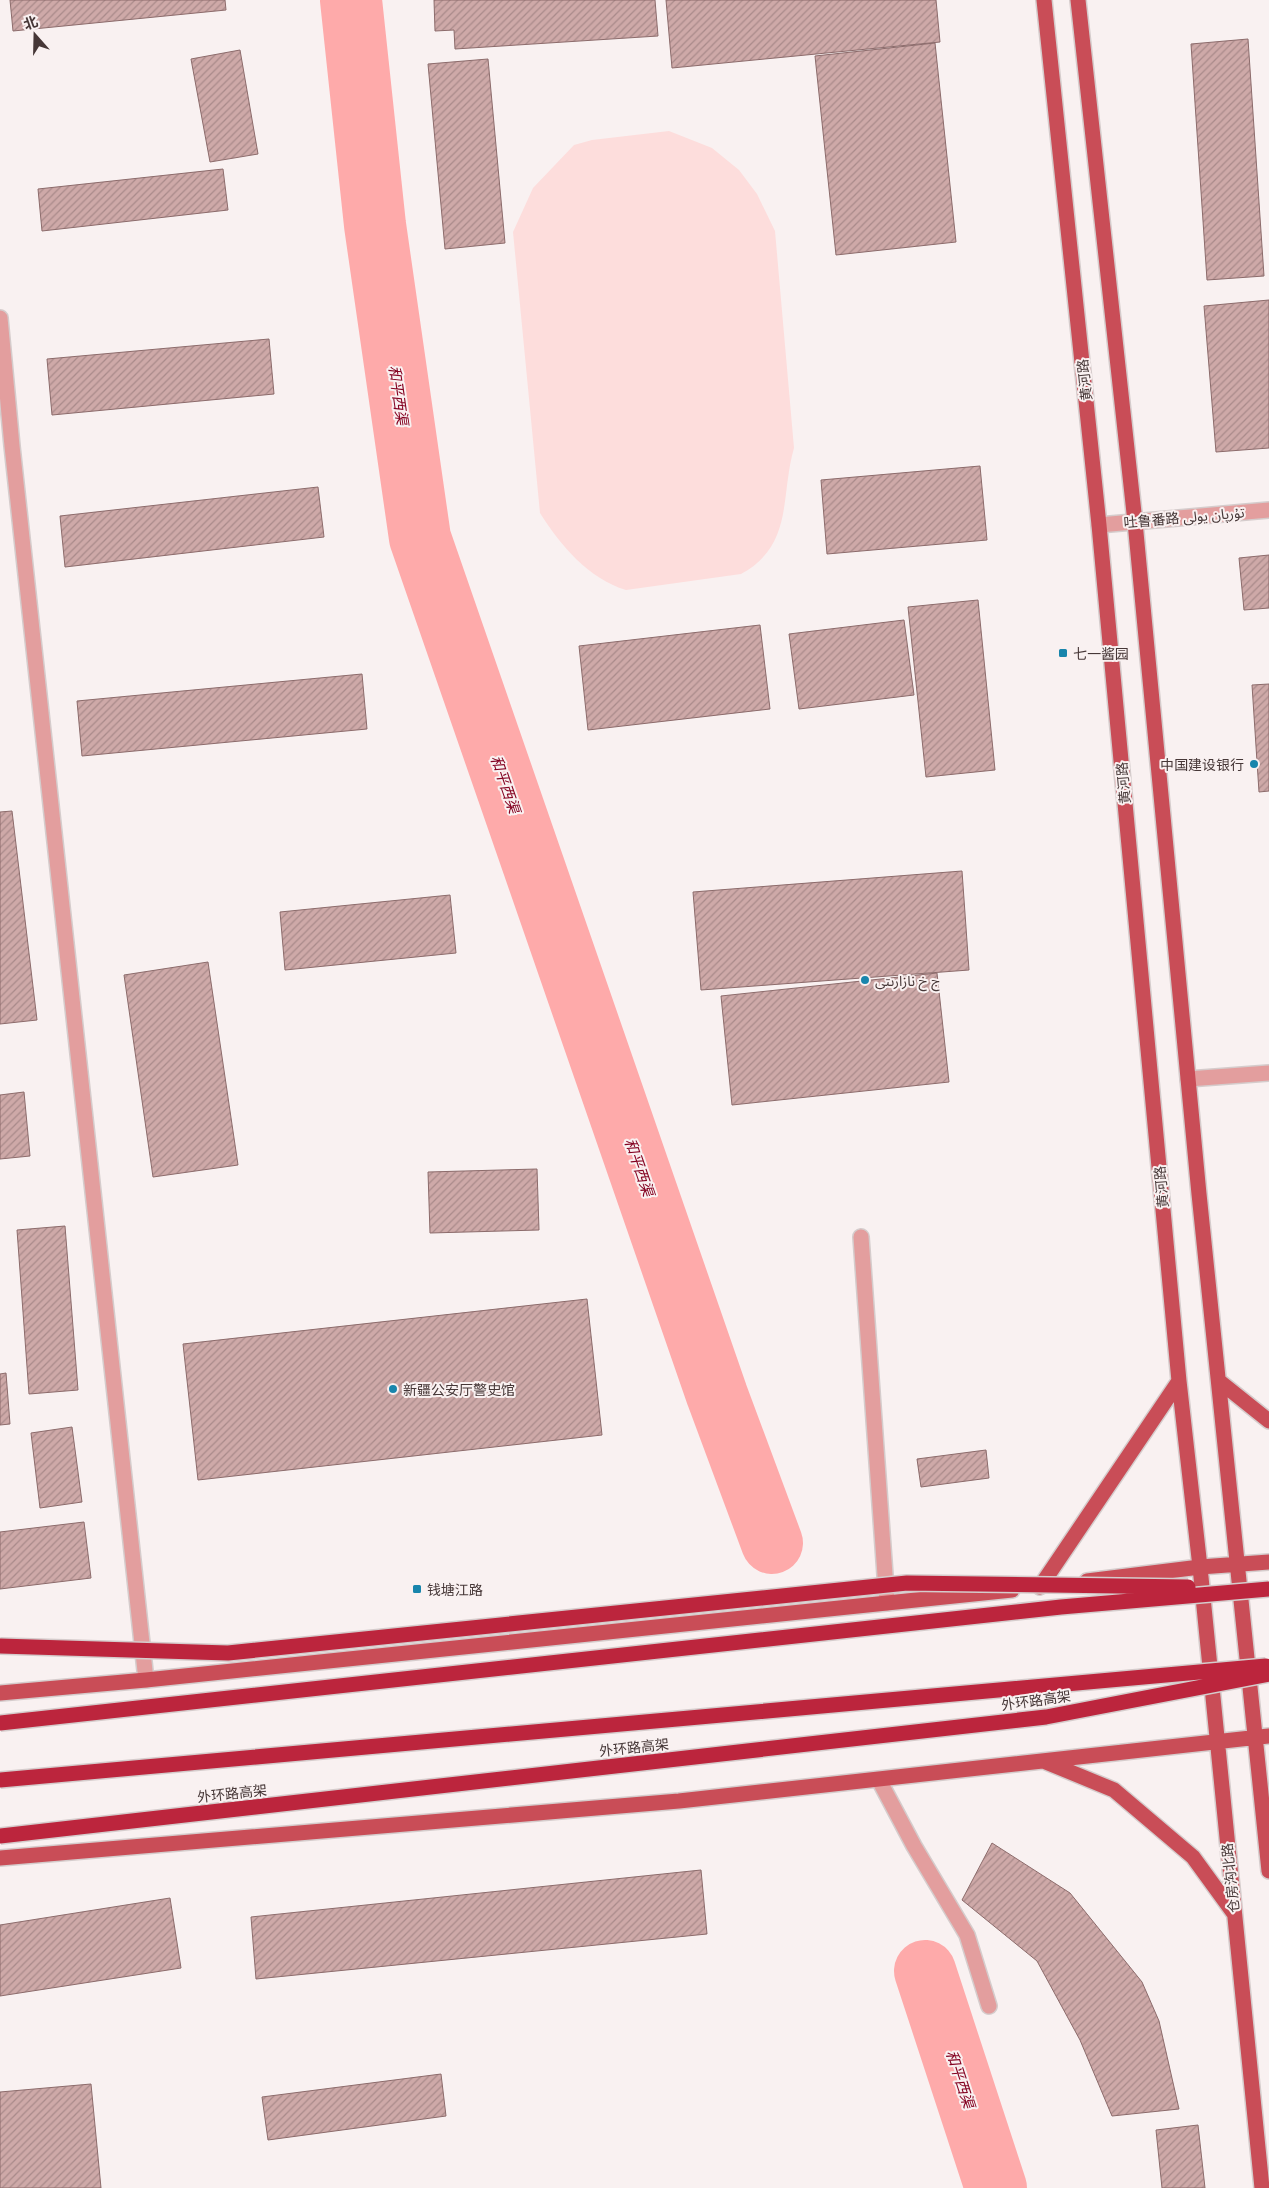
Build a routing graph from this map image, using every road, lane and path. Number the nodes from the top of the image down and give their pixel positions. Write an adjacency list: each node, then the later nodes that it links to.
1 (1044, 0): 6 (main road, 黄河路)
2 (1078, 0): 5 (main road)
3 (0, 318): 22 (street)
4 (1269, 510): 5 (street, 吐鲁番路 تۇرپان يولى)
5 (1135, 522): 6 (street, 吐鲁番路 تۇرپان يولى); 8 (main road)
6 (1099, 525): 10 (main road, 黄河路)
7 (1269, 1073): 8 (street)
8 (1188, 1079): 11 (main road)
9 (860, 1237): 18 (street)
10 (1179, 1381): 15 (main road, 黄河路); 16 (main road)
11 (1219, 1381): 12 (main road); 14 (main road)
12 (1269, 1421)
13 (1269, 1562): 14 (main road)
14 (1239, 1564): 15 (main road); 25 (main road)
15 (1200, 1567): 16 (main road); 26 (main road, 仓房沟北路)
16 (1040, 1587): 18 (main road)
17 (1269, 1589): 19 (highway, bridge); 24 (highway, bridge)
18 (887, 1603): 22 (main road)
19 (0, 1646)
20 (1269, 1666): 28 (highway, bridge)
21 (1269, 1674): 30 (highway, 外环路高架, bridge)
22 (146, 1680): 23 (main road)
23 (0, 1692)
24 (0, 1723)
25 (1262, 1737): 26 (main road); 32 (main road)
26 (1216, 1741): 27 (main road); 33 (main road, 仓房沟北路)
27 (1045, 1762): 29 (main road); 33 (main road)
28 (0, 1780)
29 (878, 1780): 31 (main road); 34 (street)
30 (0, 1836)
31 (0, 1858)
32 (1269, 1871)
33 (1234, 1913): 35 (main road, 仓房沟北路)
34 (989, 2006)
35 (1262, 2188)

